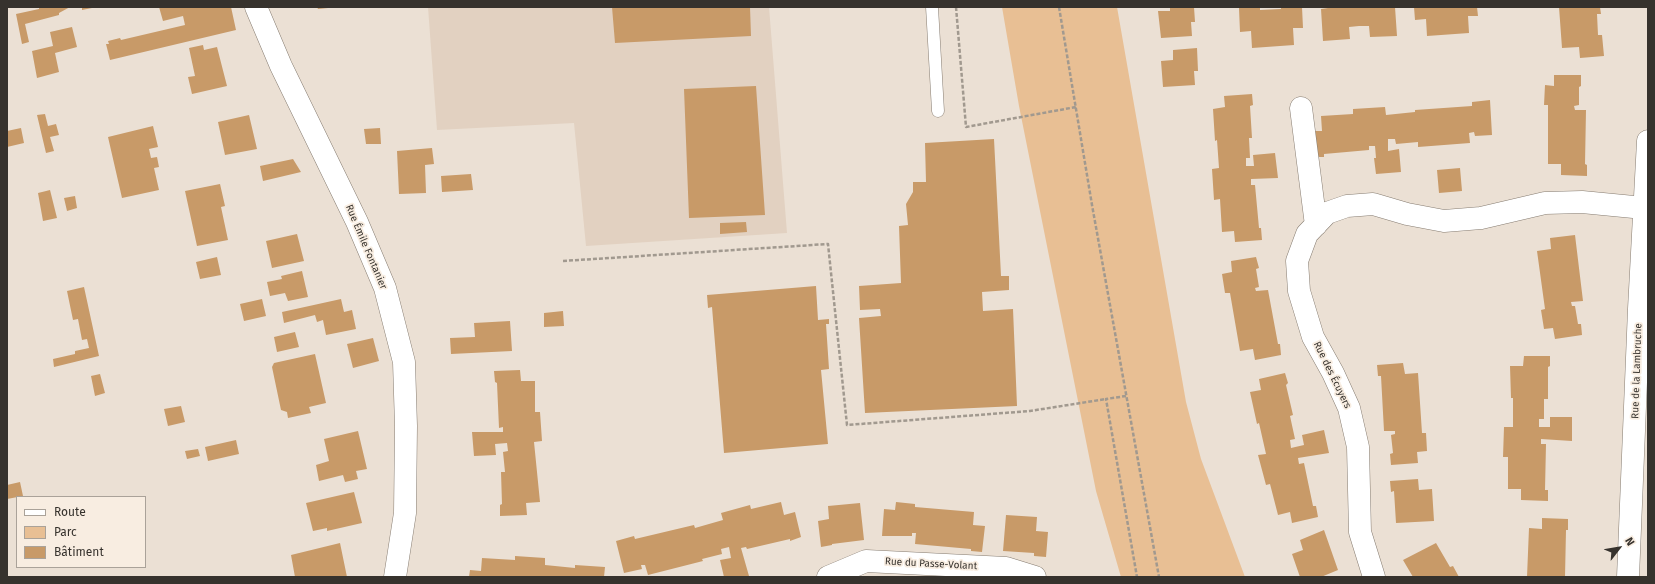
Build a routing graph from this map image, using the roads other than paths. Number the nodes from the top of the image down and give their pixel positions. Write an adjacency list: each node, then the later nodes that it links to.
1 (256, 7): 9 (street, Rue Émile Fontanier)
2 (932, 7): 4 (lane)
3 (1301, 108): 7 (street)
4 (938, 110)
5 (1648, 141): 6 (street, Rue de la Lambruche)
6 (1644, 208): 7 (street, Rue des Écuyers); 8 (street, Rue de la Lambruche)
7 (1316, 225): 12 (street, Rue des Écuyers)
8 (1644, 290): 13 (street, Rue de la Lambruche)
9 (395, 577)
10 (828, 577): 11 (street, Rue du Passe-Volant)
11 (1035, 577)
12 (1374, 577)
13 (1628, 577)

